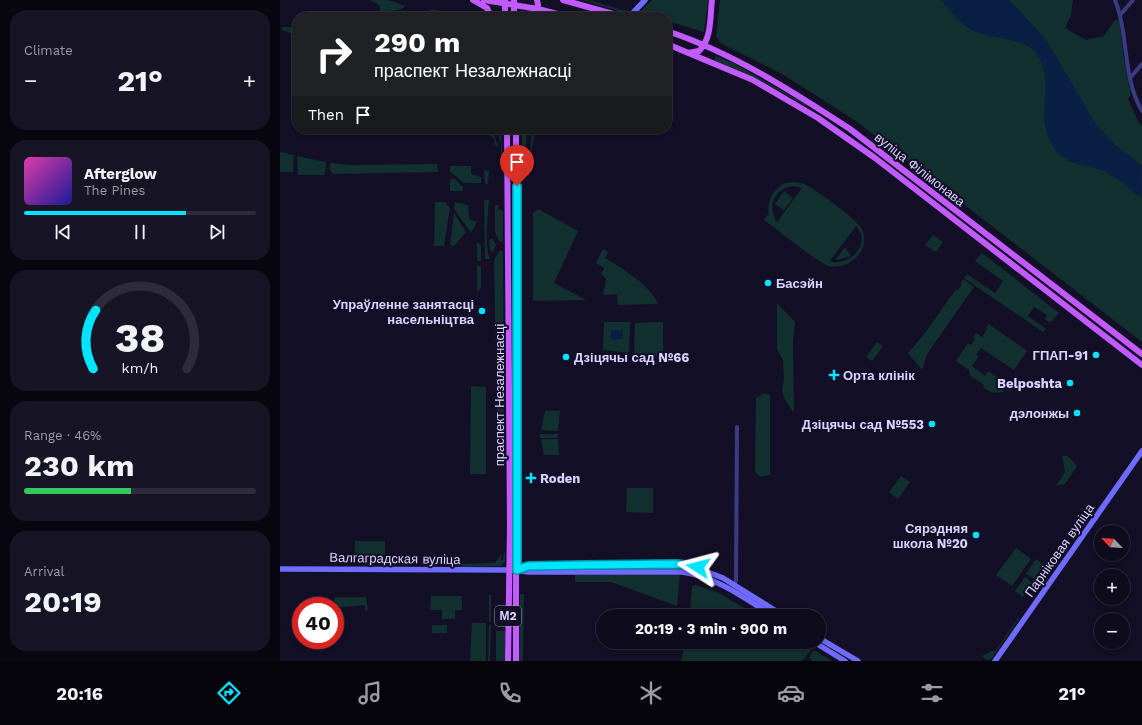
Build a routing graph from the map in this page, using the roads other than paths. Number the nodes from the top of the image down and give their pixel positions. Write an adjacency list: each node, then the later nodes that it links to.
1 (473, 0): 12 (main road)
2 (484, 0): 11 (main road)
3 (505, 0): 13 (main road)
4 (514, 0): 14 (main road)
5 (537, 0): 11 (main road)
6 (563, 0): 17 (main road)
7 (645, 0): 18 (street)
8 (712, 0): 21 (main road)
9 (1115, 0): 19 (street)
10 (1132, 0): 19 (street)
11 (538, 9): 15 (main road); 16 (main road)
12 (489, 12)
13 (505, 12)
14 (514, 12)
15 (538, 12)
16 (550, 12)
17 (606, 12)
18 (634, 12)
19 (1121, 14): 25 (street)
20 (672, 33): 21 (main road, вуліца Філімонава)
21 (704, 45): 23 (main road); 26 (main road, вуліца Філімонава)
22 (672, 46): 23 (main road, вуліца Філімонава)
23 (687, 52): 28 (main road, вуліца Філімонава)
24 (1142, 64): 25 (street)
25 (1130, 78): 27 (street)
26 (822, 111): 28 (main road); 35 (main road, вуліца Філімонава)
27 (1142, 111)
28 (818, 118): 36 (main road, вуліца Філімонава)
29 (505, 134): 33 (main road)
30 (507, 134): 33 (main road, праспект Незалежнасці / М2)
31 (516, 134): 34 (main road, праспект Незалежнасці / М2)
32 (519, 134): 34 (main road)
33 (508, 144): 47 (main road, праспект Незалежнасці / М2)
34 (517, 152): 48 (main road, праспект Незалежнасці / М2)
35 (981, 230): 36 (main road); 37 (main road, вуліца Філімонава)
36 (976, 236): 38 (main road, вуліца Філімонава)
37 (1022, 262): 38 (main road); 39 (main road, вуліца Філімонава)
38 (1018, 268): 40 (main road, вуліца Філімонава)
39 (1100, 322): 40 (main road); 41 (main road, вуліца Філімонава)
40 (1094, 328): 42 (main road, вуліца Філімонава)
41 (1142, 354)
42 (1142, 365)
43 (737, 427): 50 (street)
44 (1142, 451): 59 (street, Парніковая вуліца)
45 (689, 565): 48 (street); 49 (street); 50 (street)
46 (280, 569): 47 (street, Валгаградская вуліца)
47 (509, 570): 48 (street, Валгаградская вуліца); 56 (main road, праспект Незалежнасці / М2)
48 (517, 570): 49 (street); 57 (main road, праспект Незалежнасці / М2)
49 (688, 573): 51 (street)
50 (734, 585): 52 (street)
51 (761, 609)
52 (773, 609)
53 (826, 642): 55 (street)
54 (825, 649): 58 (street)
55 (855, 660)
56 (508, 661)
57 (516, 661)
58 (845, 661)
59 (995, 661)

